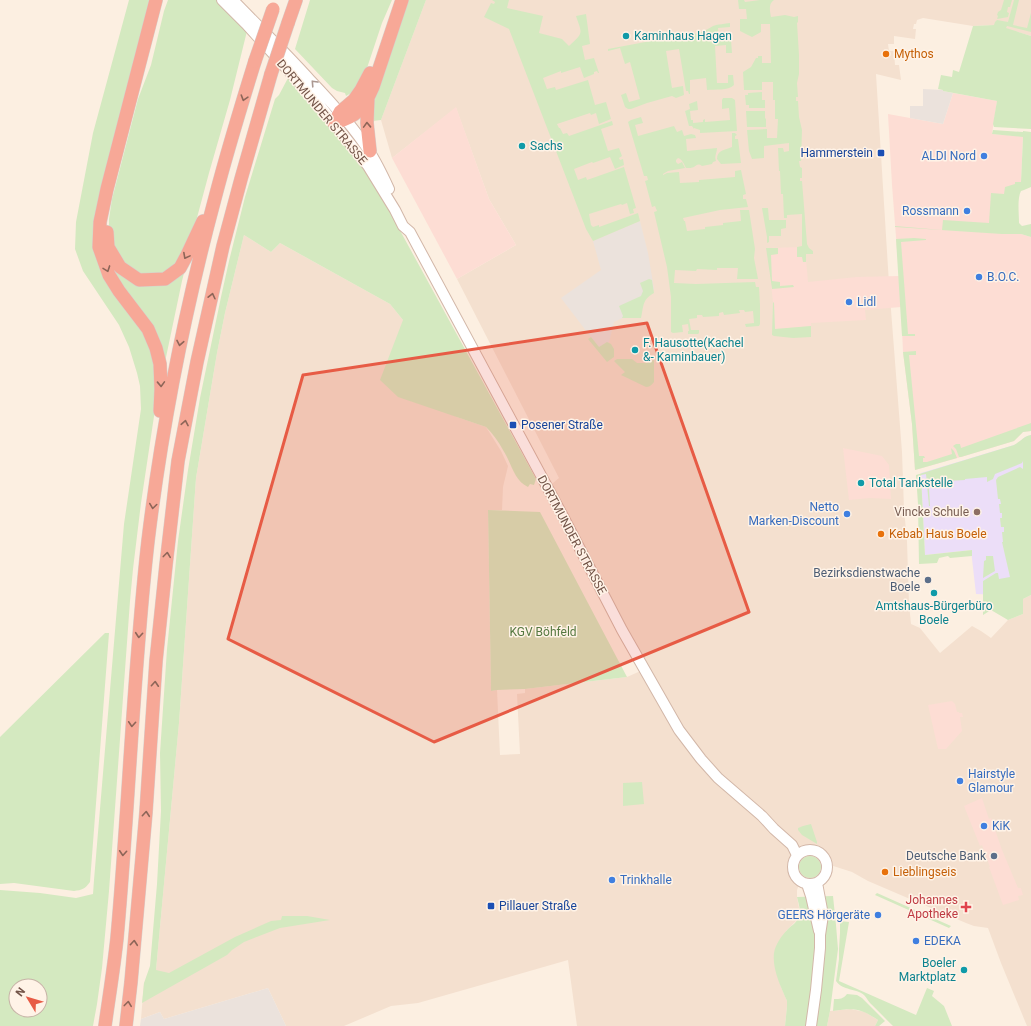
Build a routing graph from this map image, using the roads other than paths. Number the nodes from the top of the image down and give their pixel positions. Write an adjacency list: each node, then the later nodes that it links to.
1 (156, 0): 14 (highway, one-way to 14)
2 (163, 0): 12 (highway, one-way to 2)
3 (222, 0): 10 (main road, DORTMUNDER STRASSE)
4 (233, 0): 10 (main road, DORTMUNDER STRASSE, one-way to 4)
5 (296, 0): 18 (highway, one-way to 5, bridge)
6 (398, 0): 10 (highway)
7 (402, 0): 9 (highway)
8 (275, 4): 12 (highway, one-way to 12, bridge)
9 (368, 98): 10 (highway); 11 (highway, one-way to 9)
10 (340, 118): 11 (main road, DORTMUNDER STRASSE); 13 (main road, DORTMUNDER STRASSE)
11 (370, 151): 13 (main road, DORTMUNDER STRASSE)
12 (215, 196): 14 (highway, one-way to 14)
13 (410, 232): 15 (main road, DORTMUNDER STRASSE)
14 (158, 467): 17 (highway, one-way to 17)
15 (802, 853): 16 (main road); 16 (main road)
16 (812, 883): 19 (main road)
17 (105, 1026)
18 (126, 1026)
19 (811, 1026)

